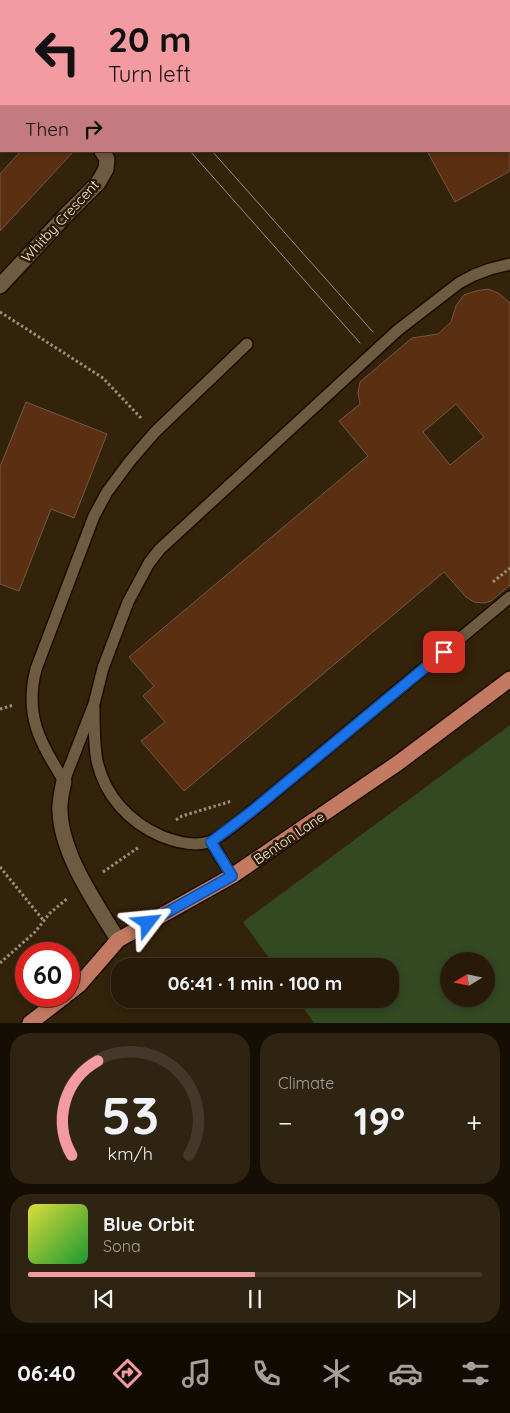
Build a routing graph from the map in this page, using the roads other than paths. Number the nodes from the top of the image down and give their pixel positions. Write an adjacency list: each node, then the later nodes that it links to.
1 (103, 152): 3 (street, Whitby Crescent)
2 (510, 264): 7 (lane)
3 (0, 286)
4 (247, 344): 8 (lane)
5 (510, 597): 9 (lane)
6 (510, 679): 10 (main road, Benton Lane)
7 (94, 704): 8 (lane); 9 (lane)
8 (64, 781): 11 (street)
9 (211, 842): 10 (lane)
10 (232, 876): 11 (main road, Benton Lane)
11 (118, 940): 12 (main road, Benton Lane)
12 (80, 984)
13 (51, 1007): 14 (main road)
14 (30, 1023)

